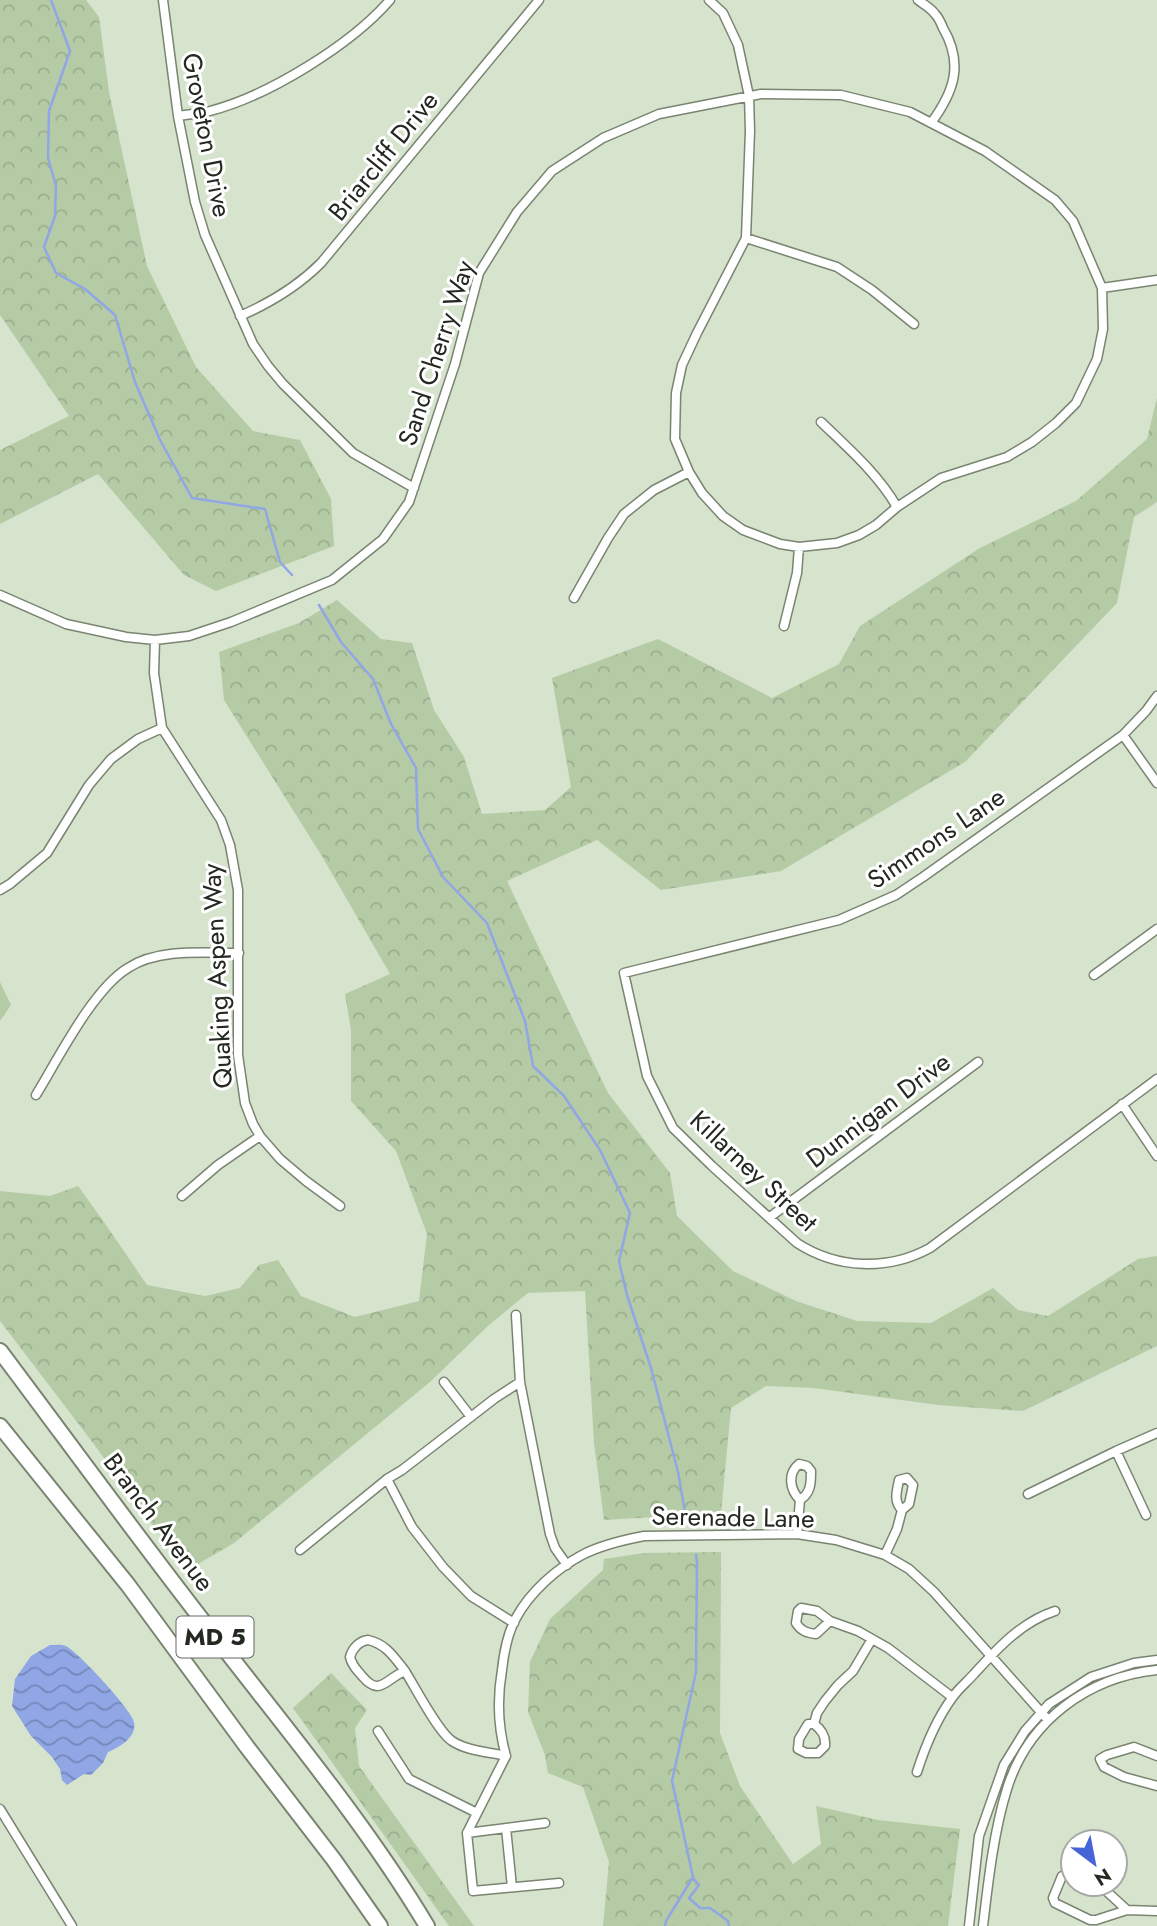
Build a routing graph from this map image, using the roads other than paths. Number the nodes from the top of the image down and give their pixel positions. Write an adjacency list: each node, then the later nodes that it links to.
1 (163, 0): 7 (street, Groveton Drive)
2 (390, 0): 7 (street)
3 (539, 0): 12 (street, Briarcliff Drive)
4 (710, 0): 6 (street)
5 (918, 0): 8 (street)
6 (749, 96): 8 (street, Sand Cherry Way); 9 (street); 16 (street, Sand Cherry Way)
7 (178, 116): 12 (street, Groveton Drive)
8 (931, 123): 11 (street, Sand Cherry Way)
9 (746, 238): 13 (street); 15 (street)
10 (1157, 280): 11 (street)
11 (1102, 288): 17 (street)
12 (240, 316): 16 (street, Groveton Drive)
13 (914, 324)
14 (821, 422): 17 (street)
15 (688, 472): 18 (street); 20 (street)
16 (414, 488): 22 (street, Sand Cherry Way)
17 (897, 507): 18 (street)
18 (799, 547): 21 (street)
19 (0, 595): 22 (street, Sand Cherry Way)
20 (574, 598)
21 (784, 626)
22 (155, 640): 24 (street, Quaking Aspen Way)
23 (1157, 696): 25 (street, Simmons Lane)
24 (163, 728): 27 (street); 29 (street, Quaking Aspen Way)
25 (1123, 735): 26 (street); 30 (street, Simmons Lane)
26 (1157, 783)
27 (0, 890)
28 (1157, 929): 31 (street)
29 (239, 953): 34 (street); 36 (street, Quaking Aspen Way)
30 (624, 973): 40 (street, Killarney Street)
31 (1094, 975)
32 (978, 1062): 40 (street, Dunnigan Drive)
33 (1157, 1079): 35 (street, Killarney Street)
34 (36, 1095)
35 (1122, 1104): 37 (street); 40 (street, Killarney Street)
36 (260, 1136): 38 (street); 39 (street, Quaking Aspen Way)
37 (1157, 1156)
38 (182, 1196)
39 (340, 1206)
40 (770, 1217)
41 (516, 1315): 44 (street)
42 (0, 1351): 88 (highway, Branch Avenue / MD 5)
43 (444, 1382): 45 (street)
44 (520, 1382): 45 (street); 57 (street)
45 (471, 1417): 49 (street)
46 (0, 1426): 87 (highway, MD 5)
47 (1157, 1433): 48 (street)
48 (1116, 1451): 50 (street); 53 (street)
49 (387, 1479): 55 (street); 60 (street)
50 (1028, 1494)
51 (800, 1500): 54 (street)
52 (902, 1510): 56 (street)
53 (1146, 1515)
54 (797, 1534): 56 (street, Serenade Lane); 57 (street, Serenade Lane)
55 (300, 1550)
56 (885, 1555): 62 (street, Serenade Lane)
57 (567, 1565): 60 (street, Serenade Lane)
58 (1055, 1611): 62 (street)
59 (830, 1621): 61 (street)
60 (514, 1623): 71 (street, Serenade Lane)
61 (872, 1639): 66 (street); 69 (street)
62 (990, 1656): 66 (street); 67 (street, Serenade Lane)
63 (1157, 1660): 67 (street)
64 (1157, 1670): 68 (street)
65 (405, 1671): 65 (street); 71 (street)
66 (952, 1697): 73 (street)
67 (1041, 1712): 68 (street, Serenade Lane); 89 (street)
68 (1048, 1720): 90 (street)
69 (814, 1724)
70 (377, 1731): 76 (street)
71 (506, 1756): 76 (street)
72 (1157, 1756): 74 (street)
73 (916, 1772)
74 (1157, 1786)
75 (0, 1809): 86 (street)
76 (477, 1814): 79 (street)
77 (545, 1823): 78 (street)
78 (506, 1828): 79 (street); 82 (street)
79 (467, 1833): 82 (street)
80 (559, 1883): 82 (street)
81 (1059, 1883): 84 (street)
82 (512, 1888)
83 (1114, 1898): 84 (street)
84 (1127, 1910): 85 (street)
85 (1157, 1911)
86 (72, 1926)
87 (380, 1926)
88 (427, 1926)
89 (969, 1926)
90 (984, 1926)

